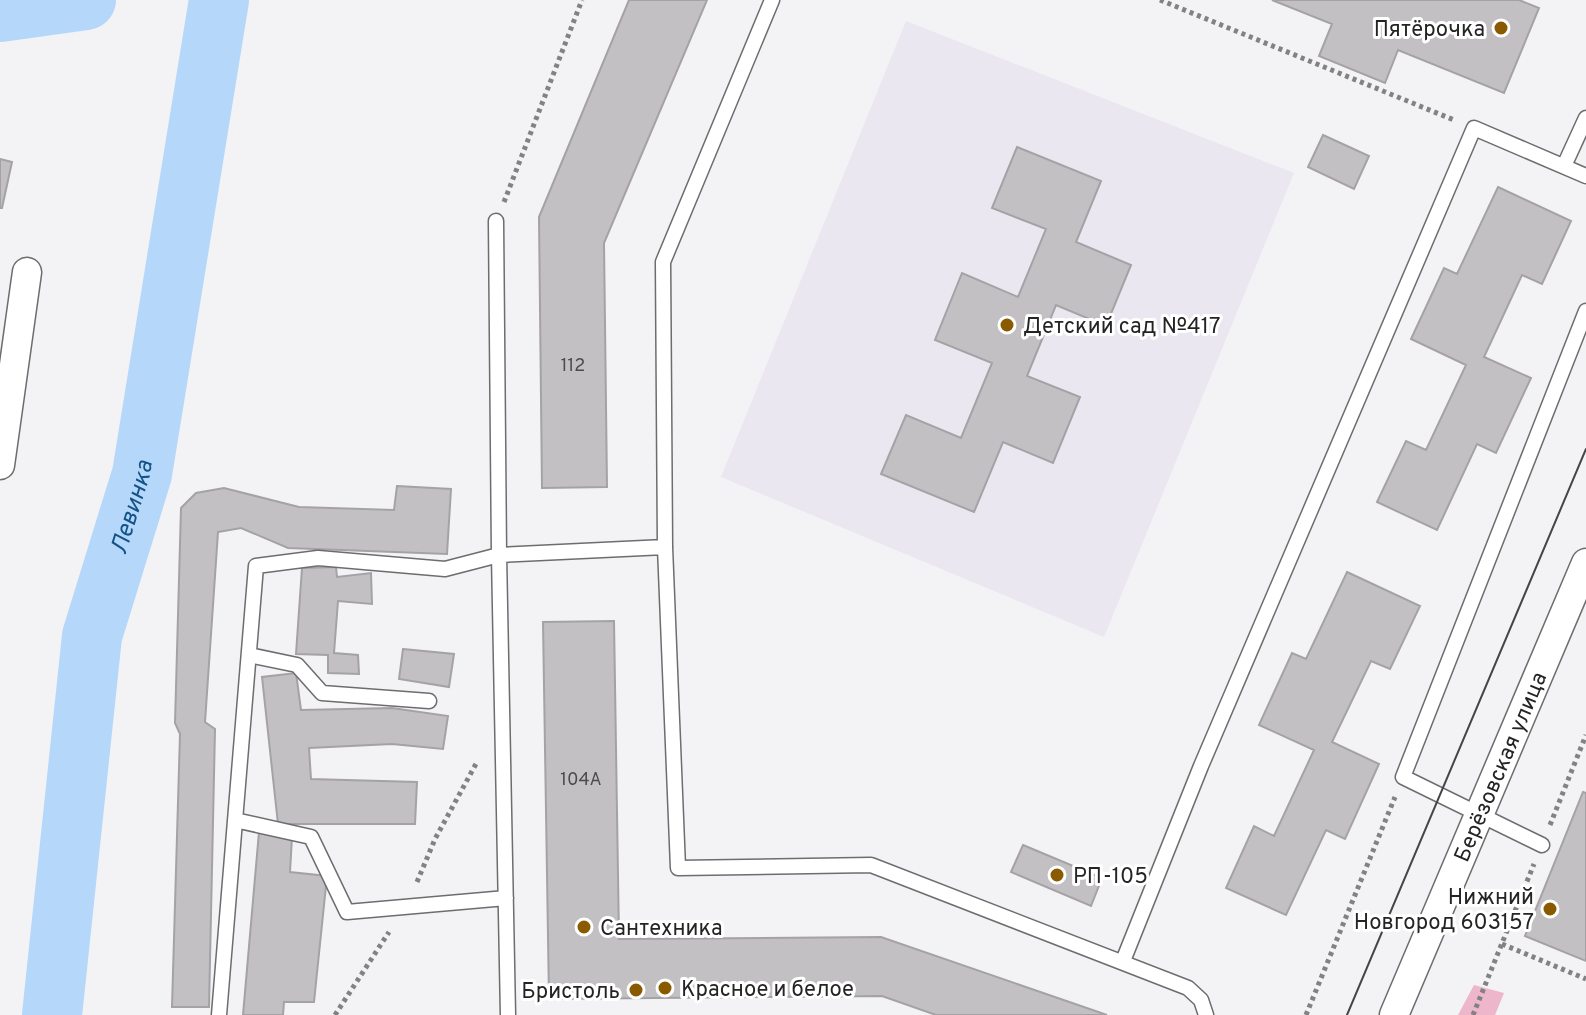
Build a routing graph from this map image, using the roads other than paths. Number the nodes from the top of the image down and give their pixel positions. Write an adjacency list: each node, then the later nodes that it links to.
1 (772, 0): 9 (lane)
2 (1586, 118): 3 (lane)
3 (1564, 166): 4 (lane); 18 (lane)
4 (1586, 176)
5 (496, 221): 10 (lane)
6 (27, 272): 8 (street)
7 (1586, 311): 14 (lane)
8 (0, 465)
9 (665, 547): 10 (lane); 18 (lane)
10 (499, 555): 12 (lane); 17 (lane)
11 (1586, 563): 14 (street, Берёзовская улица)
12 (249, 655): 13 (lane); 15 (lane)
13 (429, 701)
14 (1478, 814): 16 (lane); 22 (street, Берёзовская улица)
15 (235, 820): 17 (lane); 19 (lane)
16 (1542, 845)
17 (506, 898): 20 (lane)
18 (1123, 961): 21 (lane)
19 (219, 1015)
20 (508, 1015)
21 (1206, 1015)
22 (1394, 1015)

